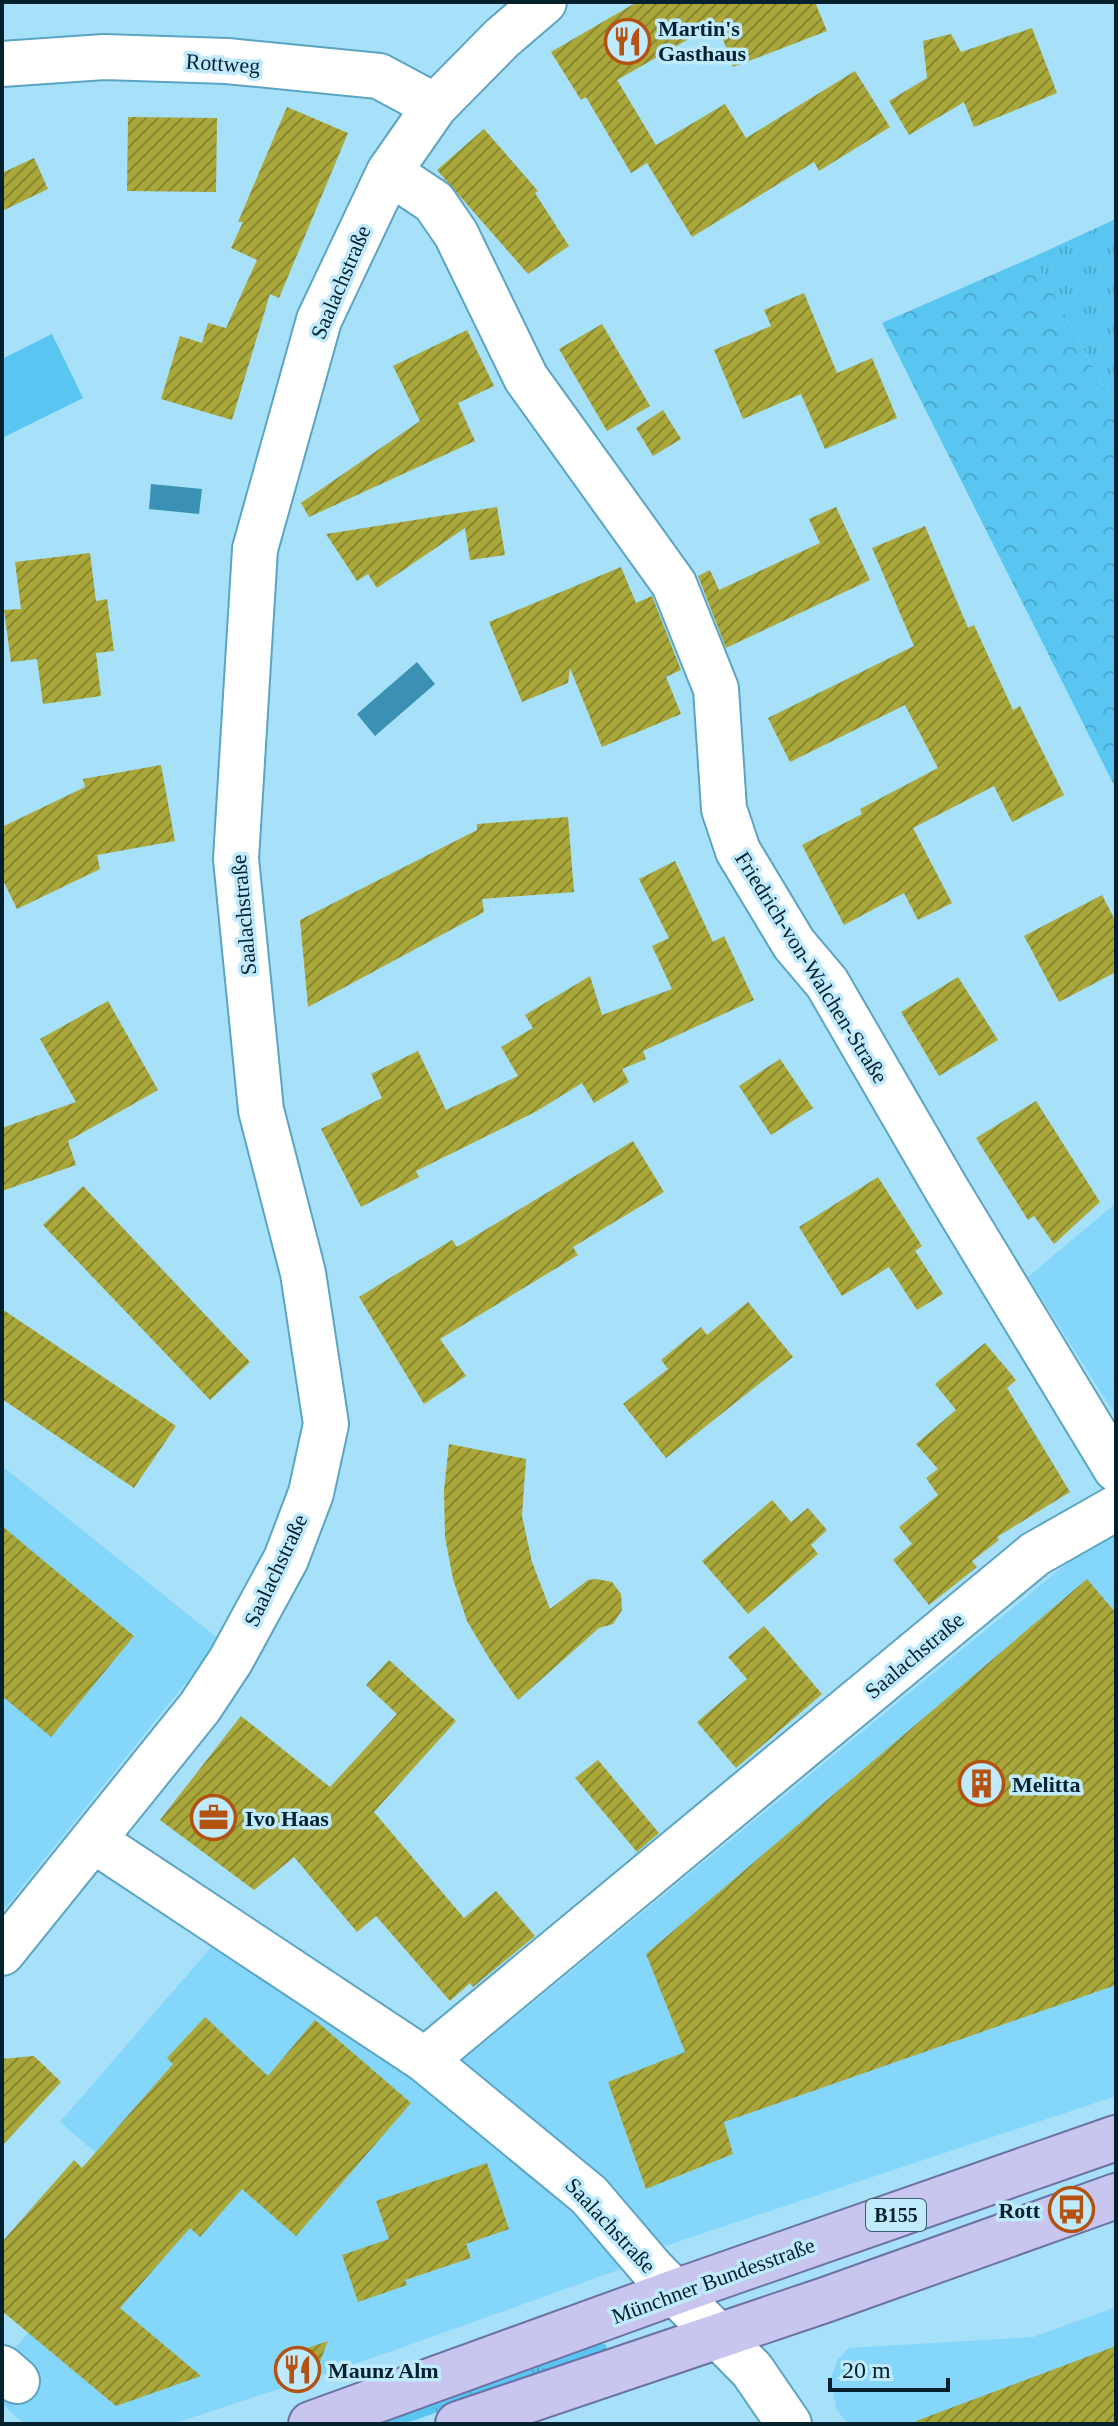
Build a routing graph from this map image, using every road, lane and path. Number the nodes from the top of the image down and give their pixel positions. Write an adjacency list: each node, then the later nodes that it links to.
1 (544, 2): 3 (street, Saalachstraße)
2 (2, 64): 3 (street, Rottweg)
3 (435, 106): 4 (street, Saalachstraße)
4 (389, 172): 5 (street, Friedrich-von-Walchen-Straße); 7 (street, Saalachstraße)
5 (1116, 1469)
6 (1116, 1508): 9 (street, Saalachstraße)
7 (93, 1840): 8 (street, Saalachstraße); 9 (street, Saalachstraße)
8 (2, 1953)
9 (425, 2060): 12 (street, Saalachstraße)
10 (1116, 2138): 12 (main road, Münchner Bundesstraße / B155)
11 (1116, 2196): 13 (main road, B155)
12 (675, 2292): 13 (street, Saalachstraße); 14 (main road, Münchner Bundesstraße / B155)
13 (718, 2335): 15 (main road, B155); 16 (street, Saalachstraße)
14 (311, 2424)
15 (458, 2424)
16 (789, 2424)

